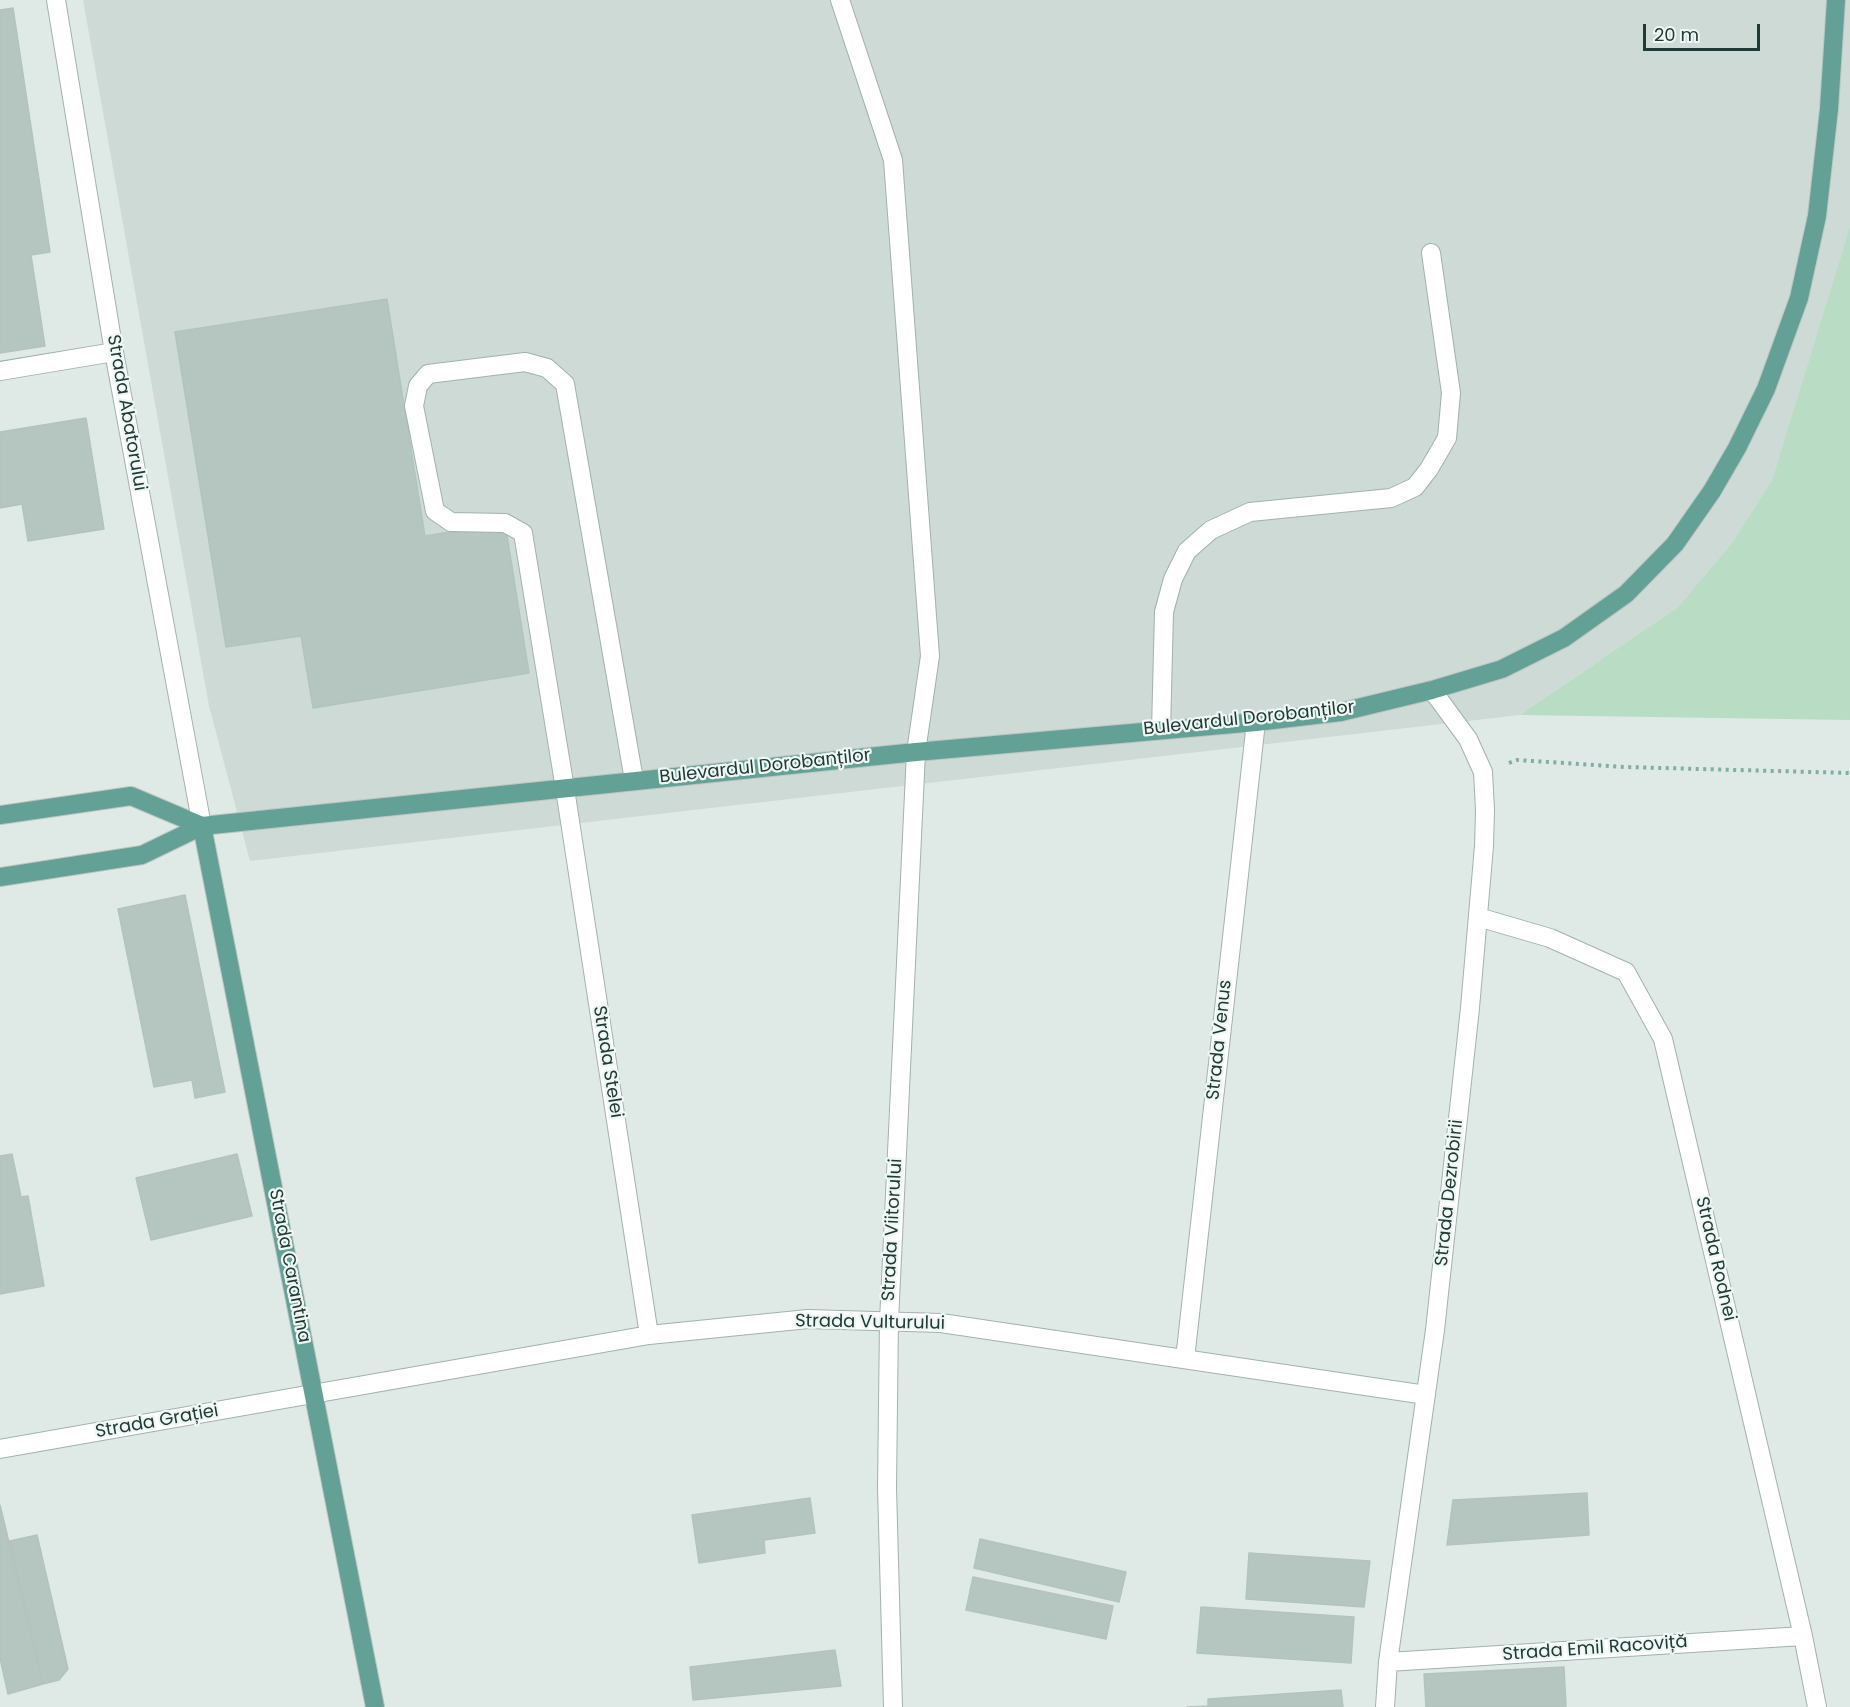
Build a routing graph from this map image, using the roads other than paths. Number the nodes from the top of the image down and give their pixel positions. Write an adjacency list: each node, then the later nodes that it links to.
1 (56, 0): 5 (street, Strada Abatorului)
2 (840, 0): 10 (street, Strada Viitorului)
3 (1836, 0): 7 (main road, Bulevardul Dorobanților)
4 (1431, 253): 9 (street)
5 (114, 352): 6 (street); 14 (street, Strada Abatorului)
6 (0, 371)
7 (1432, 690): 8 (main road, Bulevardul Dorobanților); 16 (street, Strada Dezrobirii)
8 (1256, 722): 9 (main road, Bulevardul Dorobanților); 19 (street, Strada Venus)
9 (1161, 730): 10 (main road, Bulevardul Dorobanților)
10 (916, 752): 11 (main road, Bulevardul Dorobanților); 17 (street, Strada Viitorului)
11 (634, 780): 12 (main road, Bulevardul Dorobanților); 12 (street, Strada Stelei)
12 (565, 789): 14 (main road, Bulevardul Dorobanților); 18 (street, Strada Stelei)
13 (0, 815): 14 (main road, Bulevardul Dorobanților)
14 (202, 826): 15 (main road, Bulevardul Dorobanților); 20 (main road, Strada Carantina)
15 (0, 877)
16 (1478, 917): 21 (street, Strada Dezrobirii); 23 (street, Strada Rodnei)
17 (888, 1321): 18 (street, Strada Vulturului); 19 (street, Strada Vulturului); 26 (street, Strada Viitorului)
18 (649, 1335): 20 (street, Strada Vulturului)
19 (1185, 1359): 21 (street, Strada Vulturului)
20 (314, 1395): 22 (street, Strada Grației); 25 (main road, Strada Carantina)
21 (1426, 1395): 24 (street, Strada Dezrobirii)
22 (0, 1449)
23 (1803, 1636): 24 (street, Strada Emil Racoviță); 28 (street, Strada Rodnei)
24 (1388, 1662): 27 (street, Strada Dezrobirii)
25 (375, 1707)
26 (893, 1707)
27 (1385, 1707)
28 (1816, 1707)

